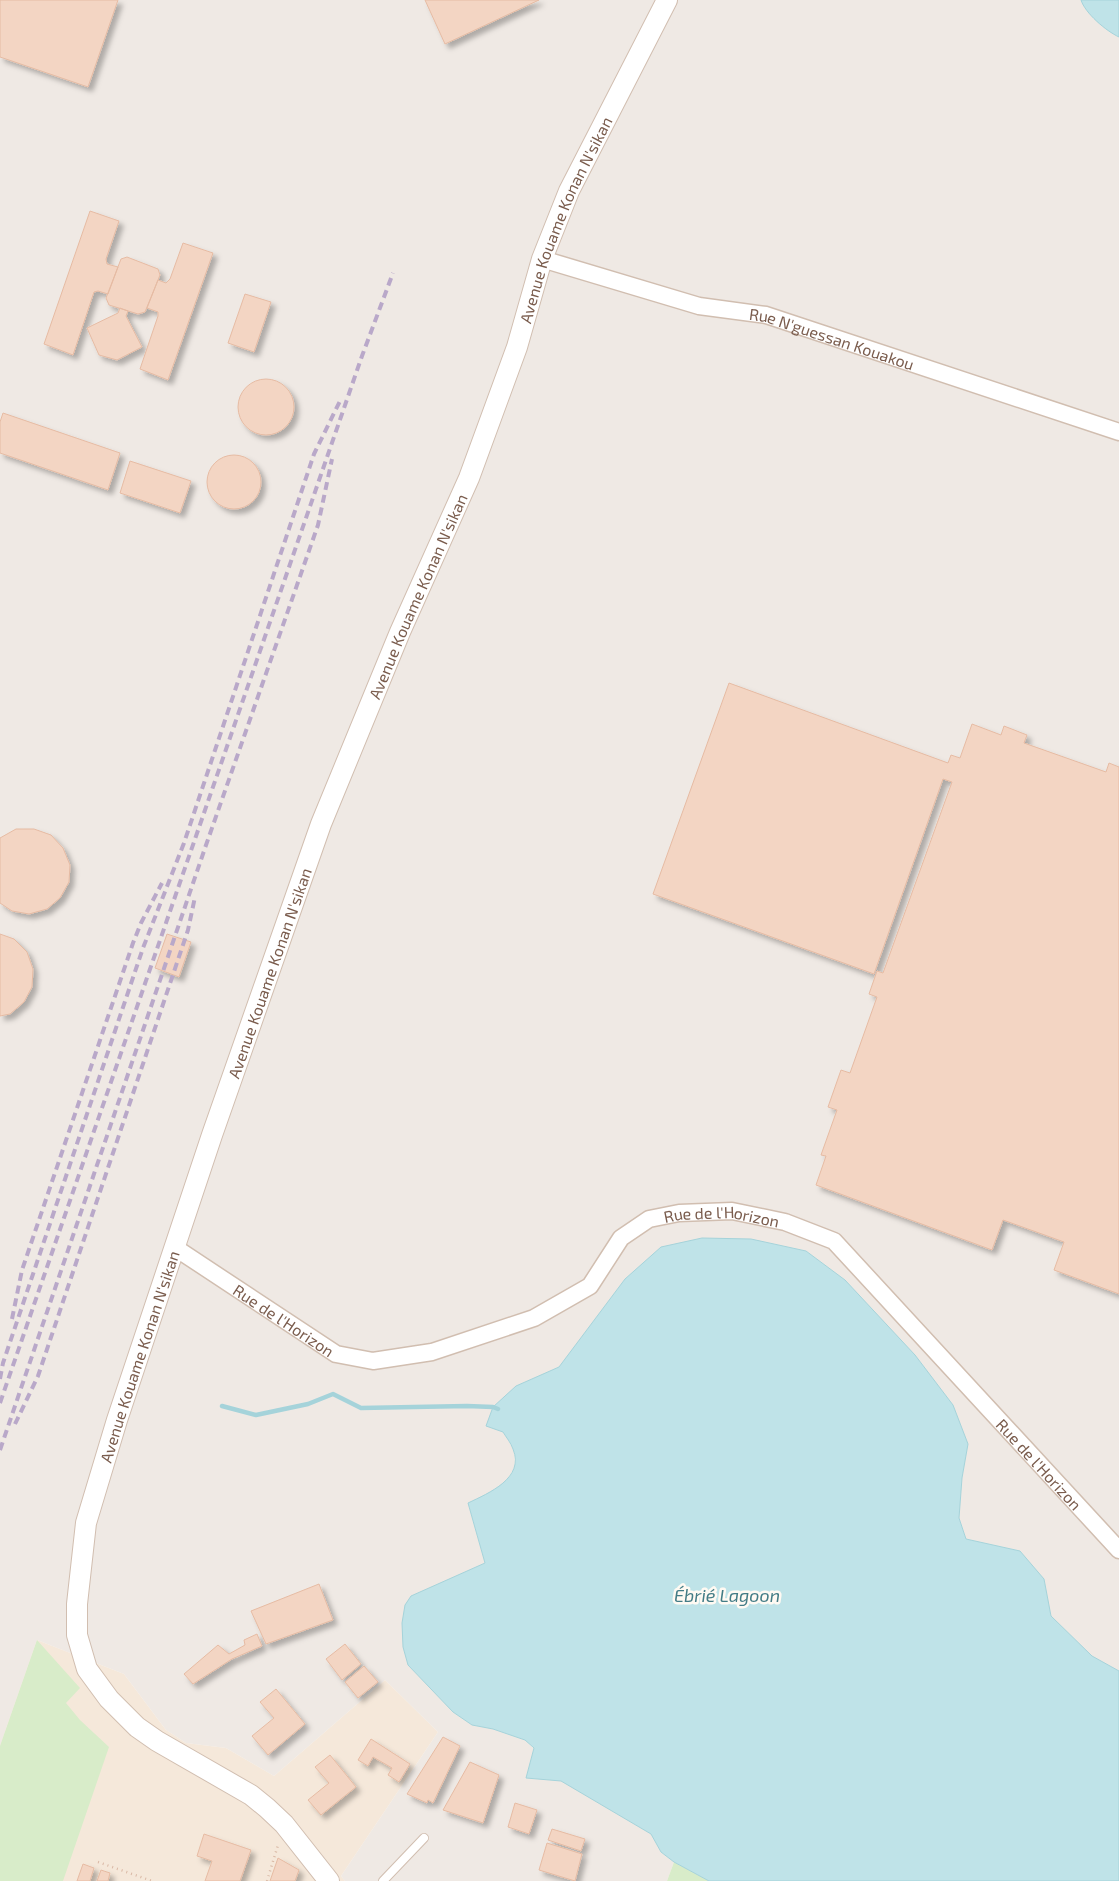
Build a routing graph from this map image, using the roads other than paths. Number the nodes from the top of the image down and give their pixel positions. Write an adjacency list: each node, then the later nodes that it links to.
1 (667, 0): 2 (street, Avenue Kouame Konan N'sikan)
2 (542, 259): 3 (street, Rue N'guessan Kouakou); 4 (street, Avenue Kouame Konan N'sikan)
3 (1119, 432)
4 (174, 1248): 5 (street, Rue de l'Horizon); 7 (street, Avenue Kouame Konan N'sikan)
5 (1119, 1550)
6 (424, 1838): 8 (lane)
7 (328, 1881)
8 (383, 1881)

